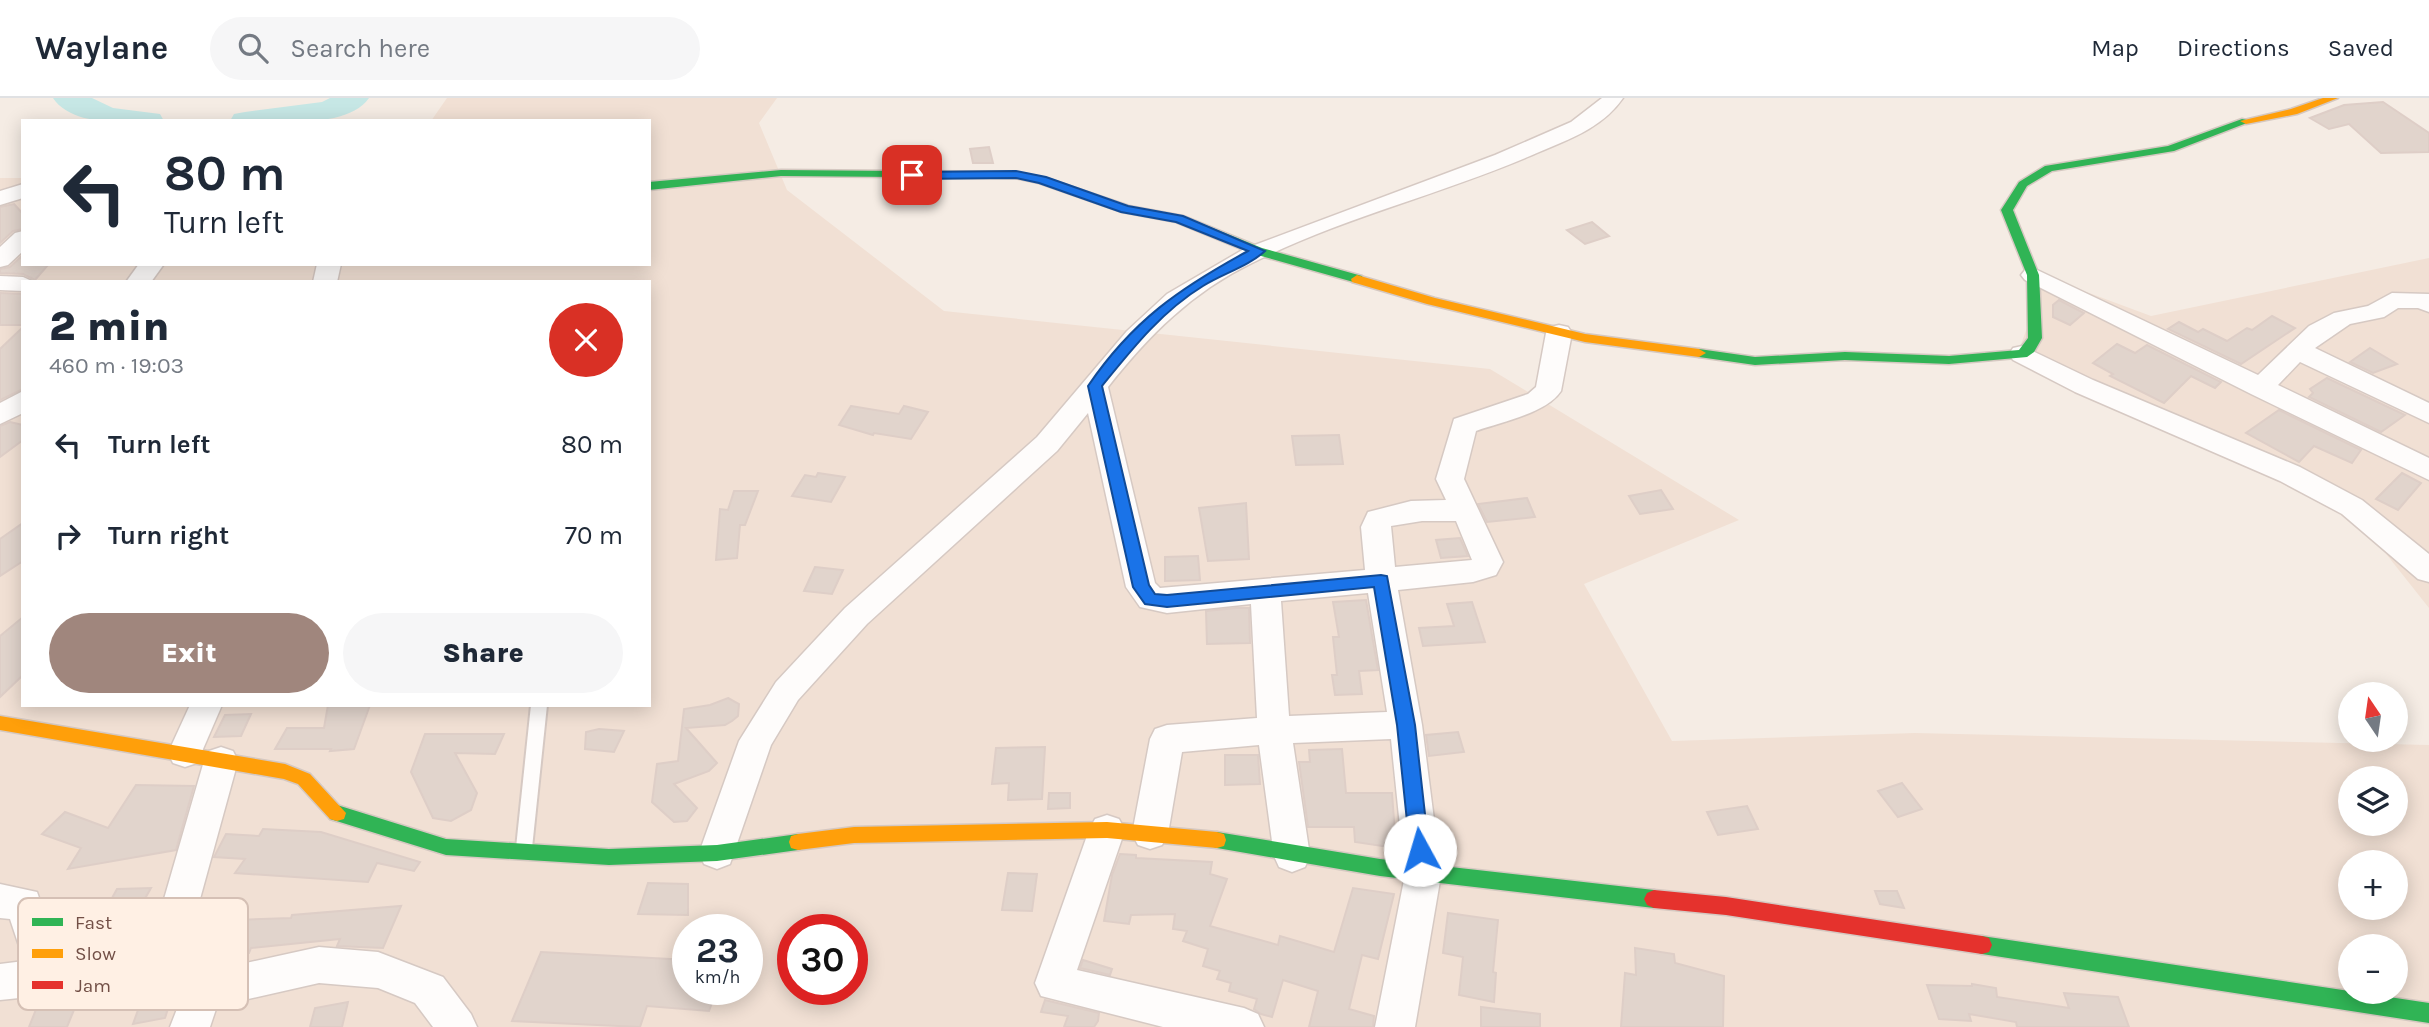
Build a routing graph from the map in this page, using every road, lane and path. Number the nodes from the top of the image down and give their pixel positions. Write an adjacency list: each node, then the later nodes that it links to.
1 (1613, 98): 7 (street)
2 (2333, 98): 10 (street)
3 (651, 186): 7 (street)
4 (21, 192): 5 (street)
5 (0, 198)
6 (21, 240): 8 (street)
7 (1258, 251): 15 (street); 18 (street)
8 (0, 261)
9 (150, 266): 11 (street)
10 (2033, 275): 17 (street); 19 (street)
11 (140, 280)
12 (0, 283): 13 (street)
13 (21, 284)
14 (2429, 304): 16 (street)
15 (1559, 333): 17 (street); 24 (street)
16 (2297, 350): 19 (street); 21 (street)
17 (2022, 354): 25 (street)
18 (1095, 386): 27 (street); 38 (street)
19 (2260, 388): 23 (street)
20 (21, 401): 22 (street)
21 (2429, 414)
22 (0, 415)
23 (2429, 470)
24 (1466, 511): 26 (street); 26 (street)
25 (2429, 571)
26 (1381, 581): 27 (street); 31 (street)
27 (1265, 591): 32 (street)
28 (205, 707): 33 (street)
29 (539, 707): 37 (lane)
30 (0, 723): 33 (street)
31 (1406, 725): 32 (street); 40 (street)
32 (1274, 730): 36 (street); 39 (street)
33 (185, 753): 34 (street)
34 (221, 761): 37 (street); 41 (street)
35 (1107, 830): 36 (street); 38 (street); 51 (street)
36 (1150, 834): 39 (street)
37 (524, 853): 38 (street)
38 (717, 853)
39 (1292, 856): 40 (street)
40 (1423, 875): 48 (street); 52 (street)
41 (182, 898)
42 (0, 901): 43 (street)
43 (18, 903)
44 (248, 972): 50 (street)
45 (18, 980): 46 (street)
46 (0, 982)
47 (195, 1010): 49 (street)
48 (2429, 1013)
49 (190, 1027)
50 (457, 1027)
51 (1244, 1027)
52 (1395, 1027)

